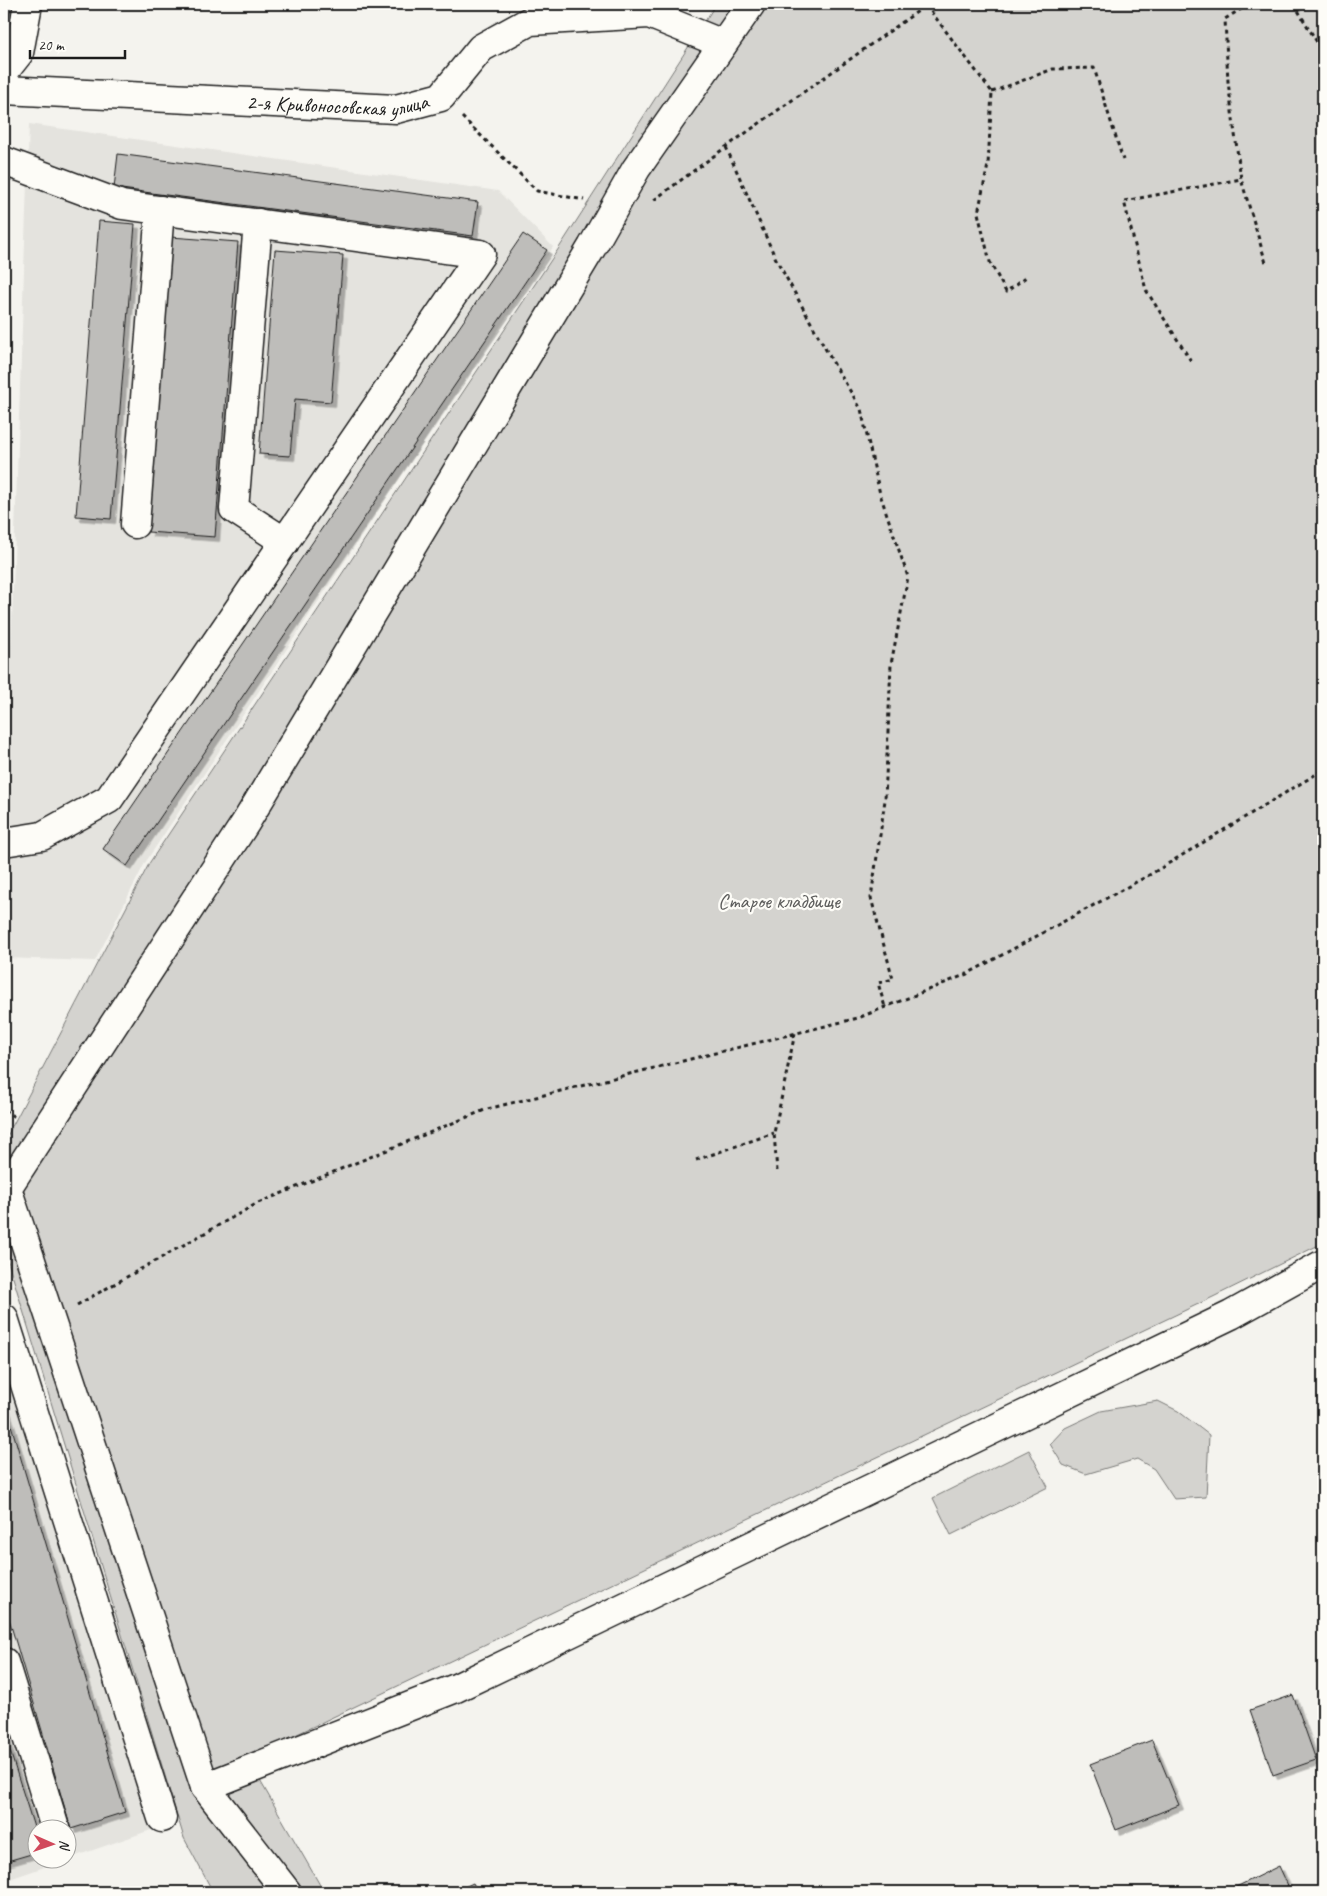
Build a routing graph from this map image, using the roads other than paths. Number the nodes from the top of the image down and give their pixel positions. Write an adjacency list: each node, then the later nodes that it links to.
1 (28, 4): 4 (street)
2 (751, 4): 3 (street)
3 (723, 44): 5 (street, 2-я Кривоносовская улица); 15 (street)
4 (4, 72)
5 (4, 90)
6 (4, 161): 7 (street)
7 (160, 210): 8 (street); 9 (street)
8 (258, 224): 10 (street); 10 (street)
9 (135, 524)
10 (285, 542): 11 (street)
11 (4, 842)
12 (1323, 1264): 15 (street)
13 (4, 1318): 17 (street)
14 (4, 1662): 16 (street)
15 (205, 1788): 18 (street)
16 (52, 1818)
17 (162, 1818)
18 (287, 1892)

